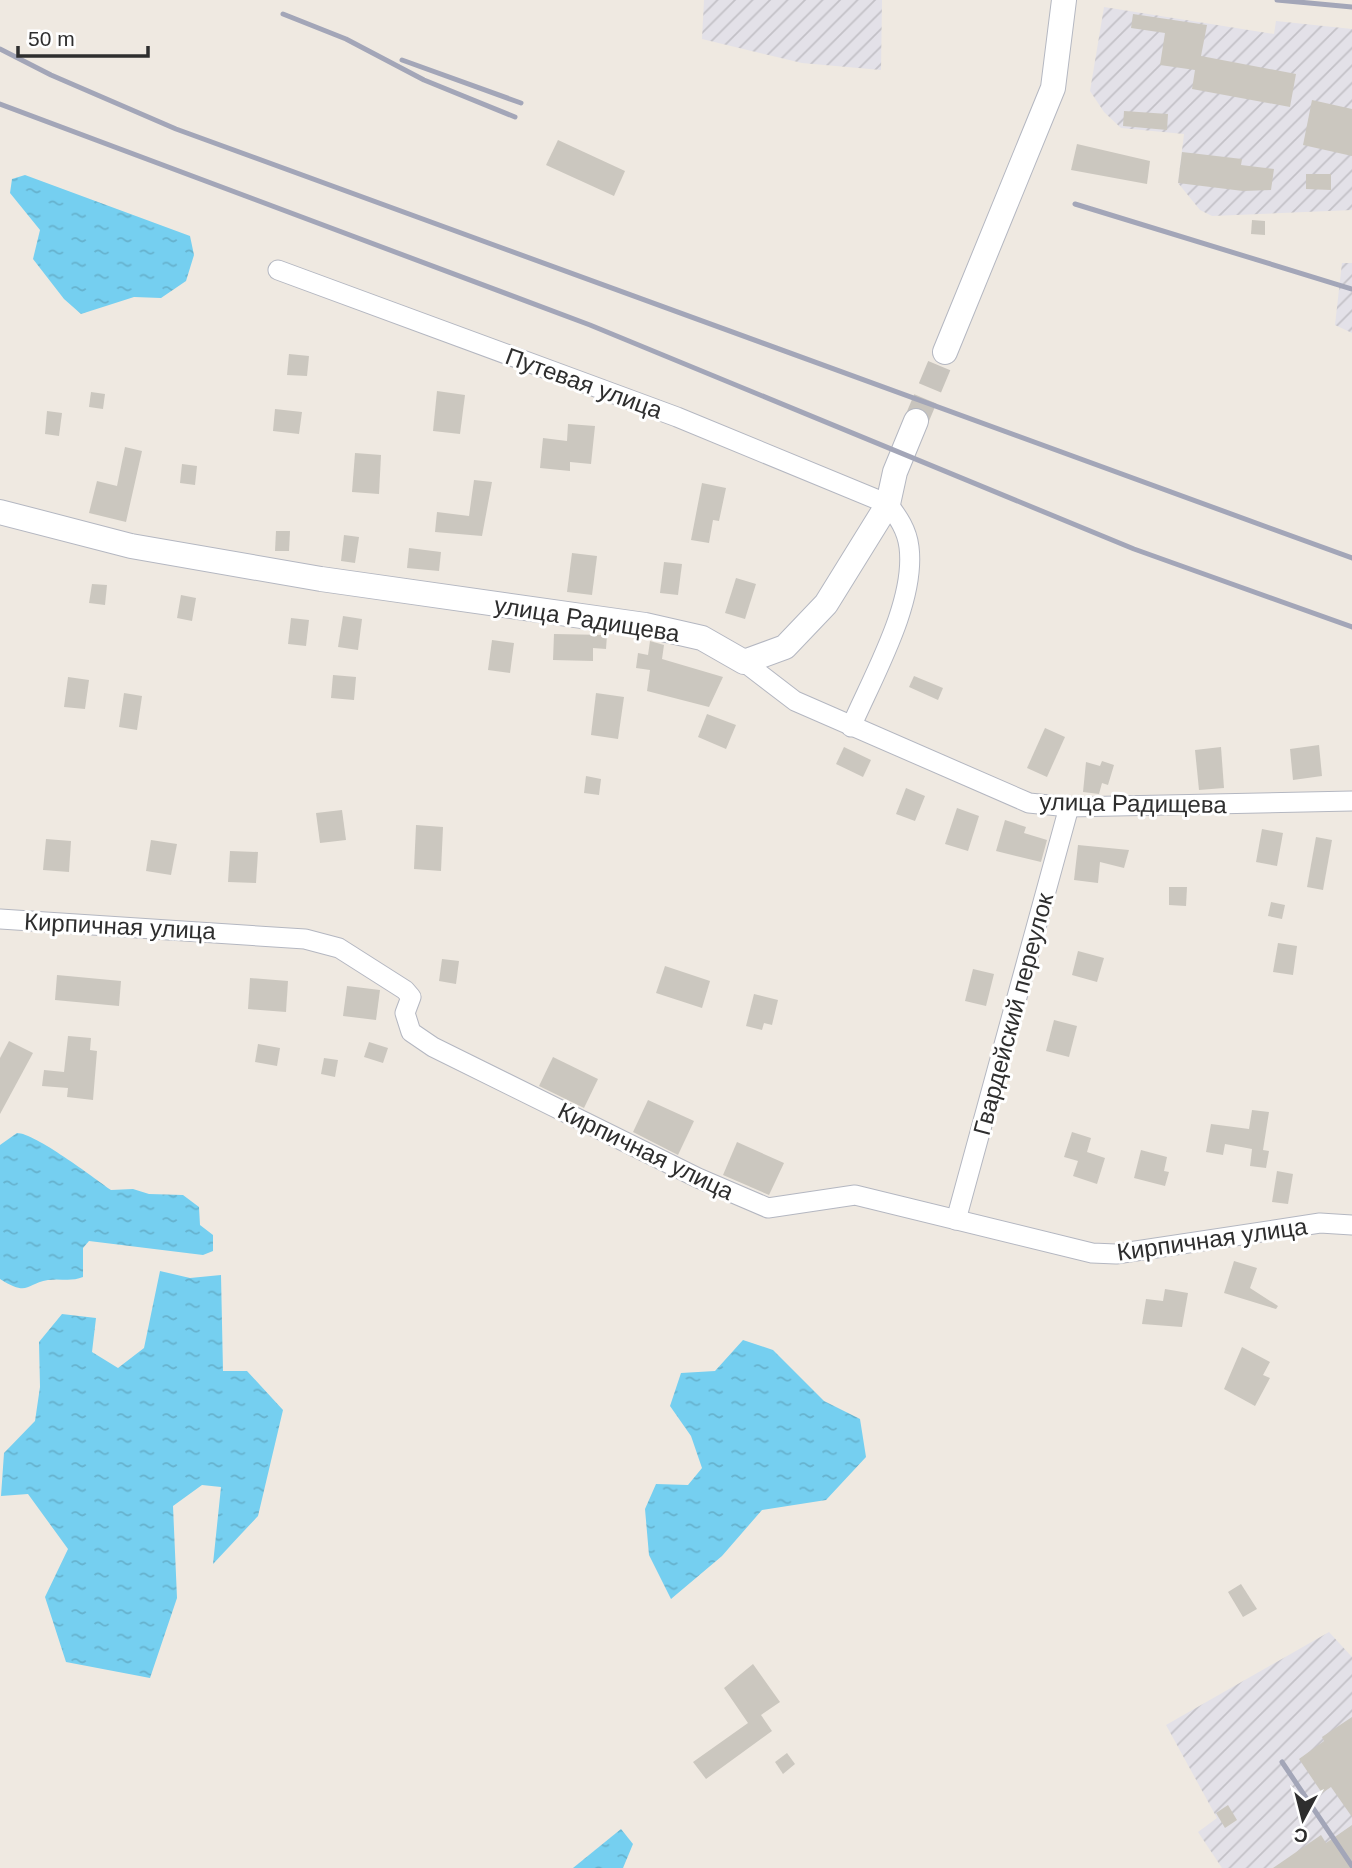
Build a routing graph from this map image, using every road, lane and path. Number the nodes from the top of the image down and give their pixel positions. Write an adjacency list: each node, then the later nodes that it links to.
1 (1064, 0): 3 (street)
2 (278, 270): 5 (street, Путевая улица)
3 (945, 352)
4 (916, 421): 5 (street)
5 (888, 504): 7 (street); 8 (street)
6 (0, 512): 7 (street, улица Радищева)
7 (744, 662): 8 (street, улица Радищева)
8 (851, 727): 10 (street, улица Радищева)
9 (1352, 801): 10 (street, улица Радищева)
10 (1069, 807): 12 (street, Гвардейский переулок)
11 (0, 919): 12 (street, Кирпичная улица)
12 (956, 1220): 13 (street, Кирпичная улица)
13 (1352, 1225)

